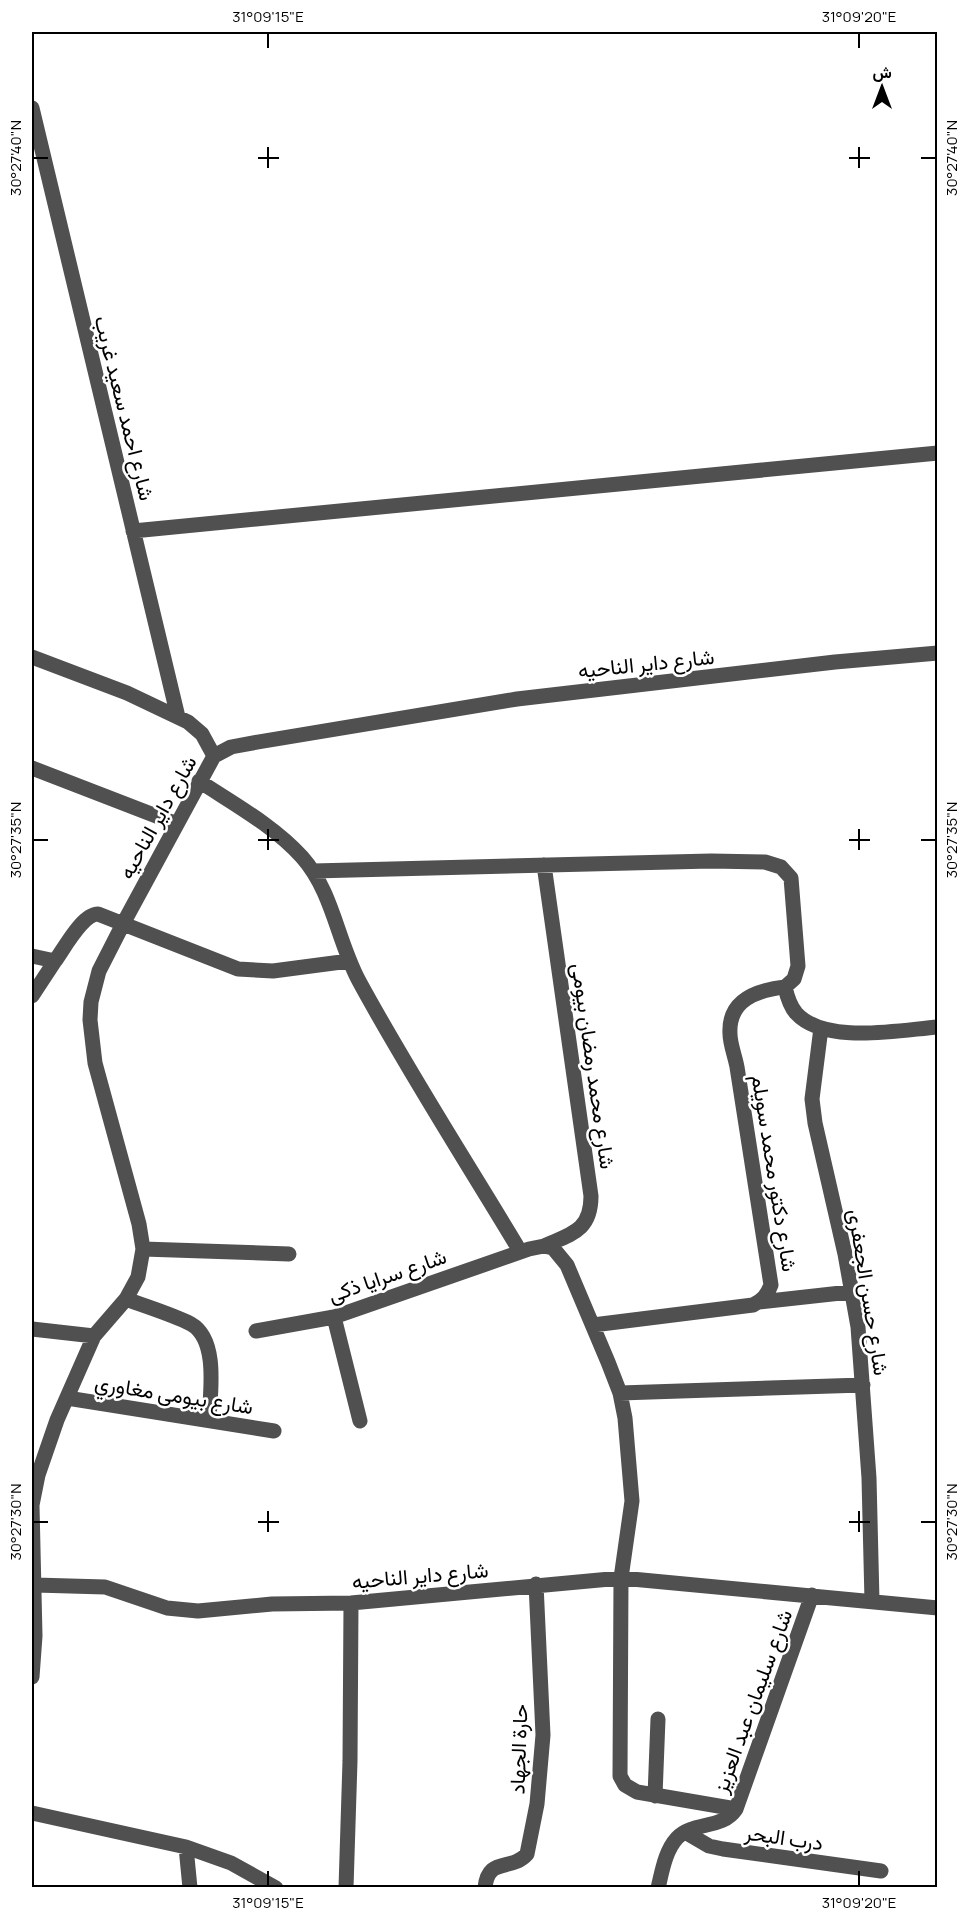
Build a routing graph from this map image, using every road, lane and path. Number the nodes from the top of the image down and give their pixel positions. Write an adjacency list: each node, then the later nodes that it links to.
1 (32, 108): 3 (street, شارع احمد سعيد غريب)
2 (938, 453): 3 (street)
3 (133, 531): 6 (street, شارع احمد سعيد غريب)
4 (938, 653): 7 (street, شارع داير الناحيه)
5 (32, 657): 6 (street)
6 (178, 717): 7 (street)
7 (214, 756): 9 (street, شارع داير الناحيه)
8 (32, 768): 10 (street)
9 (199, 781): 10 (street, شارع داير الناحيه); 12 (street)
10 (177, 824): 13 (street, شارع داير الناحيه)
11 (544, 865): 12 (street); 17 (street); 22 (street, شارع محمد رمضان بيومى)
12 (313, 871): 16 (street)
13 (124, 922): 15 (street); 16 (street); 21 (street, شارع داير الناحيه)
14 (32, 956): 15 (street)
15 (56, 961): 18 (street)
16 (350, 961): 22 (street)
17 (785, 987): 20 (street); 26 (street, شارع دكتور محمد سويلم)
18 (32, 996)
19 (938, 1027): 20 (street)
20 (821, 1028): 24 (street, شارع حسن الجعفرى)
21 (143, 1248): 23 (street); 25 (street, شارع داير الناحيه)
22 (531, 1249): 27 (street, شارع سرايا ذكى); 28 (street)
23 (289, 1254)
24 (850, 1292): 26 (street); 32 (street, شارع حسن الجعفرى)
25 (126, 1299): 31 (street, شارع داير الناحيه); 35 (street)
26 (759, 1302): 28 (street)
27 (334, 1317): 30 (street, شارع سرايا ذكى); 36 (street)
28 (593, 1325): 33 (street)
29 (32, 1329): 31 (street)
30 (256, 1331)
31 (94, 1336): 34 (street, شارع داير الناحيه)
32 (863, 1385): 33 (street); 43 (street, شارع حسن الجعفرى)
33 (620, 1393): 39 (street)
34 (67, 1398): 35 (street, شارع بيومى مغاوري); 38 (street, شارع داير الناحيه)
35 (209, 1420): 37 (street, شارع بيومى مغاوري)
36 (360, 1421)
37 (274, 1431)
38 (32, 1505): 41 (street, شارع داير الناحيه)
39 (621, 1578): 40 (street, شارع داير الناحيه); 42 (street, شارع داير الناحيه); 48 (street)
40 (536, 1584): 44 (street, شارع داير الناحيه); 57 (street, حارة الجهاد)
41 (35, 1585): 44 (street, شارع داير الناحيه); 46 (street, شارع داير الناحيه)
42 (812, 1595): 43 (street, شارع داير الناحيه); 49 (street, شارع سليمان عبد العزيز)
43 (872, 1601): 45 (street, شارع داير الناحيه)
44 (351, 1603): 56 (street)
45 (938, 1608)
46 (32, 1677)
47 (658, 1719): 48 (street)
48 (655, 1796): 49 (street)
49 (736, 1809): 51 (street, شارع سليمان عبد العزيز)
50 (32, 1813): 52 (street)
51 (685, 1832): 53 (street, درب البحر); 58 (street)
52 (186, 1847): 54 (street); 55 (street)
53 (881, 1871)
54 (190, 1887)
55 (276, 1887)
56 (346, 1887)
57 (485, 1887)
58 (658, 1887)

